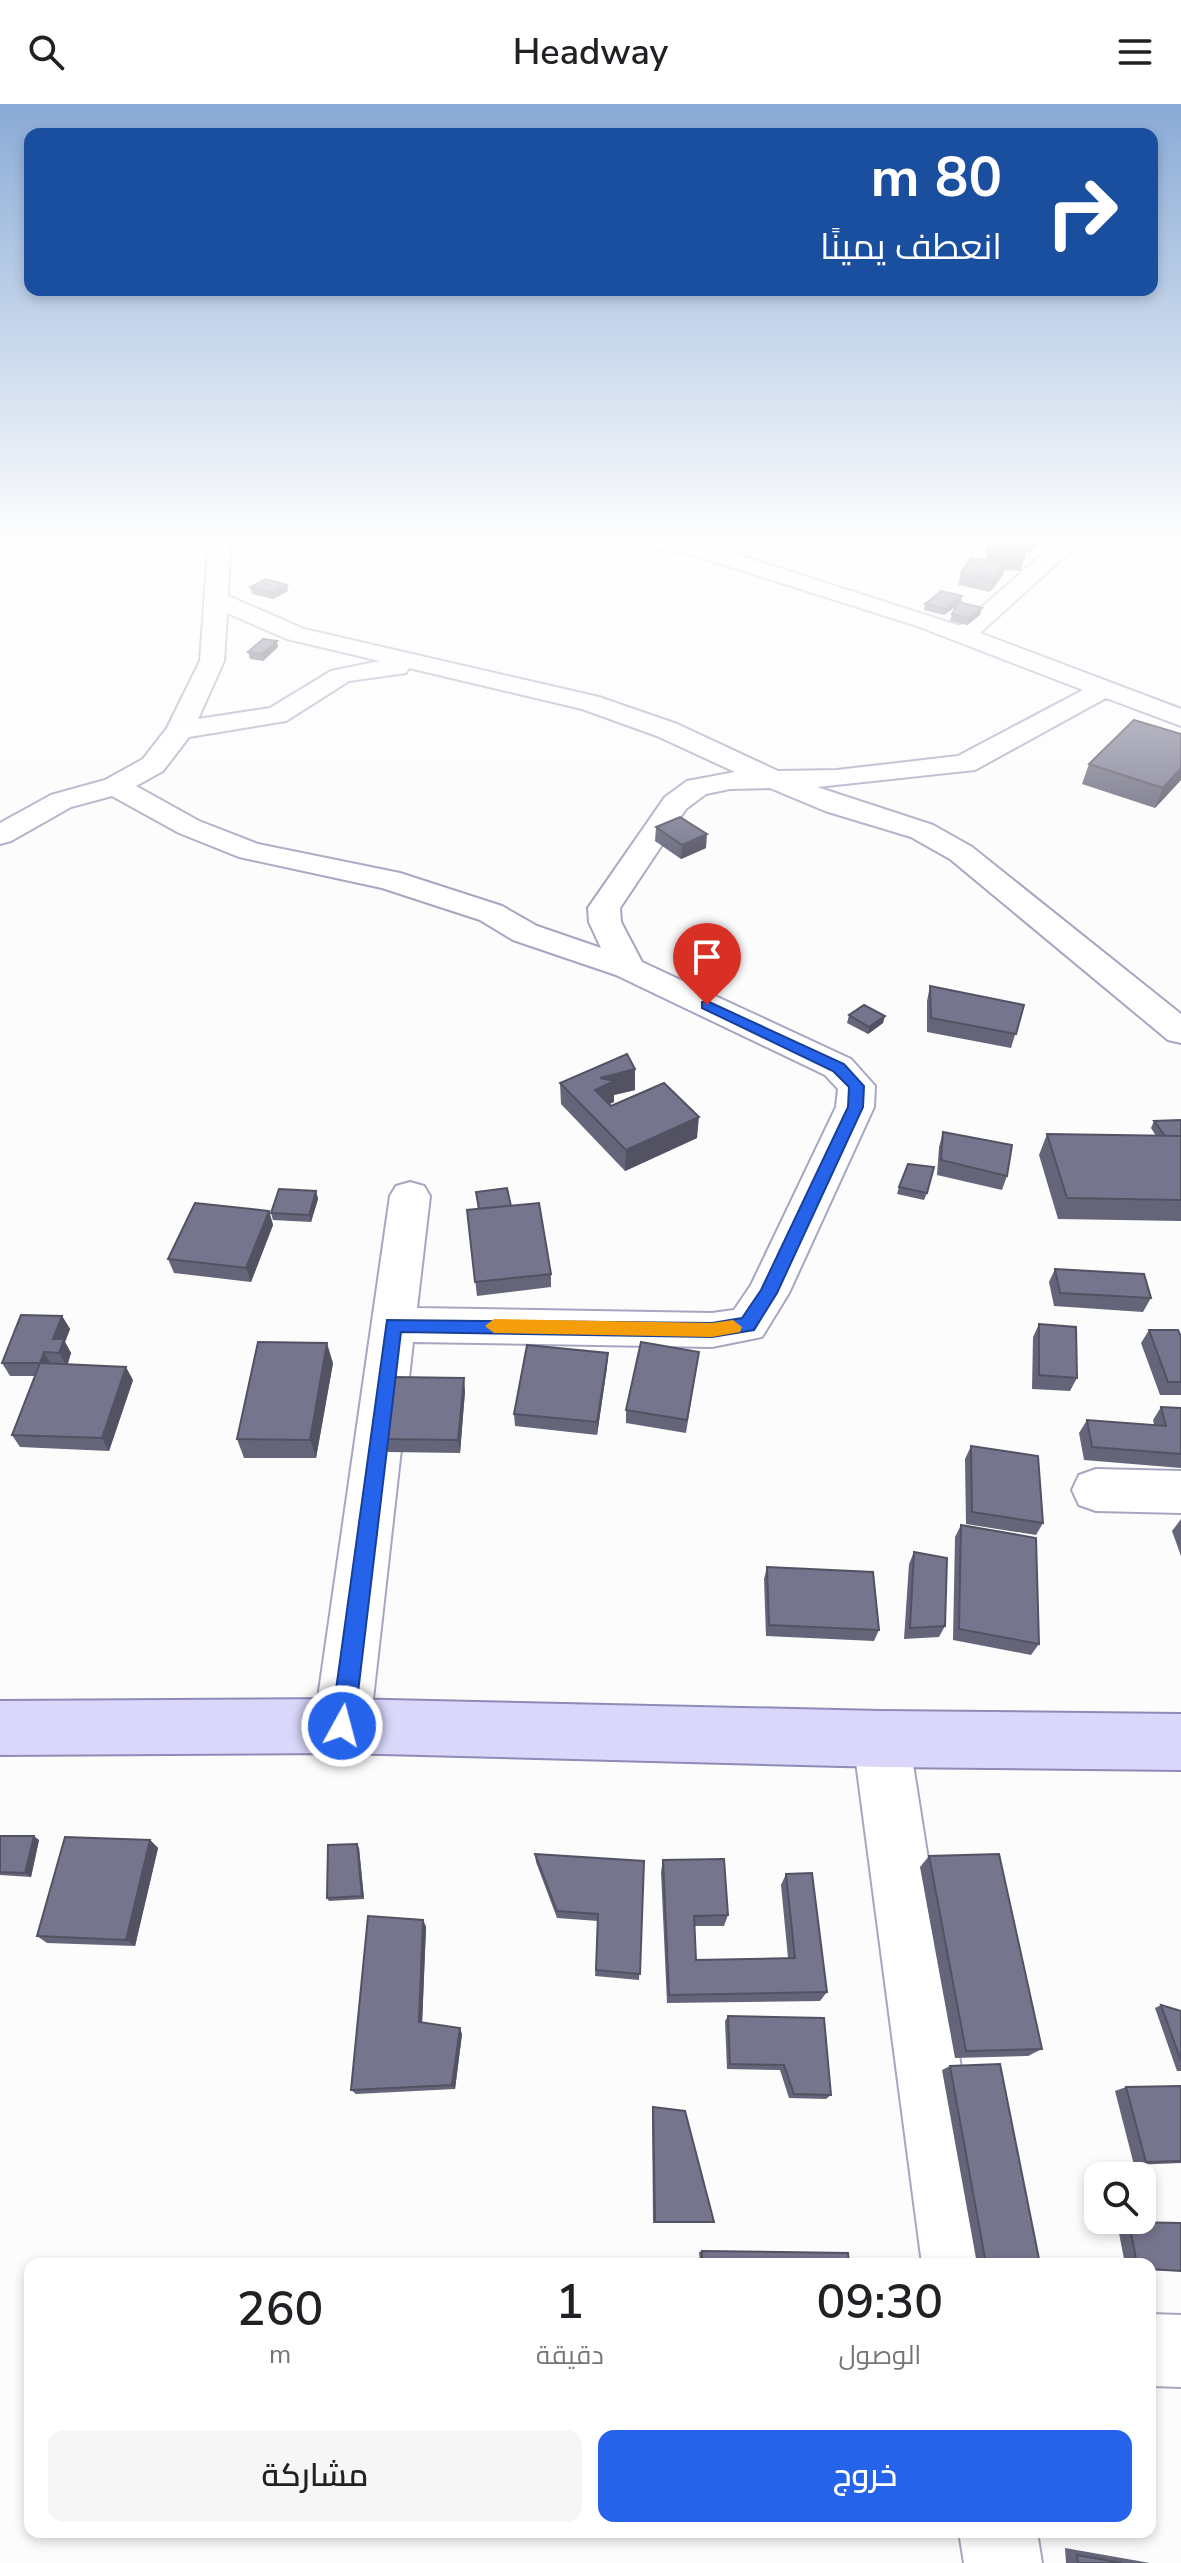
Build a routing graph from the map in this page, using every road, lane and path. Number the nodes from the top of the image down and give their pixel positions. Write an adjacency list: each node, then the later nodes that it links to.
1 (213, 652): 7 (street)
2 (371, 652): 4 (street)
3 (1010, 652): 5 (street)
4 (435, 667): 7 (street); 8 (street)
5 (1104, 689): 6 (street); 8 (street)
6 (1181, 718)
7 (180, 730): 9 (street)
8 (770, 778): 11 (street); 12 (street)
9 (115, 786): 10 (street); 11 (street)
10 (0, 835)
11 (628, 968): 14 (street)
12 (1181, 1032)
13 (410, 1196): 14 (street)
14 (393, 1325): 17 (street)
15 (1096, 1490): 16 (street)
16 (1181, 1492)
17 (342, 1726): 18 (main road); 19 (main road)
18 (0, 1728)
19 (881, 1739): 20 (main road); 21 (street)
20 (1181, 1742)
21 (956, 2258)
22 (1156, 2350): 23 (street)
23 (1181, 2351)
24 (999, 2538): 25 (street)
25 (1003, 2563)

